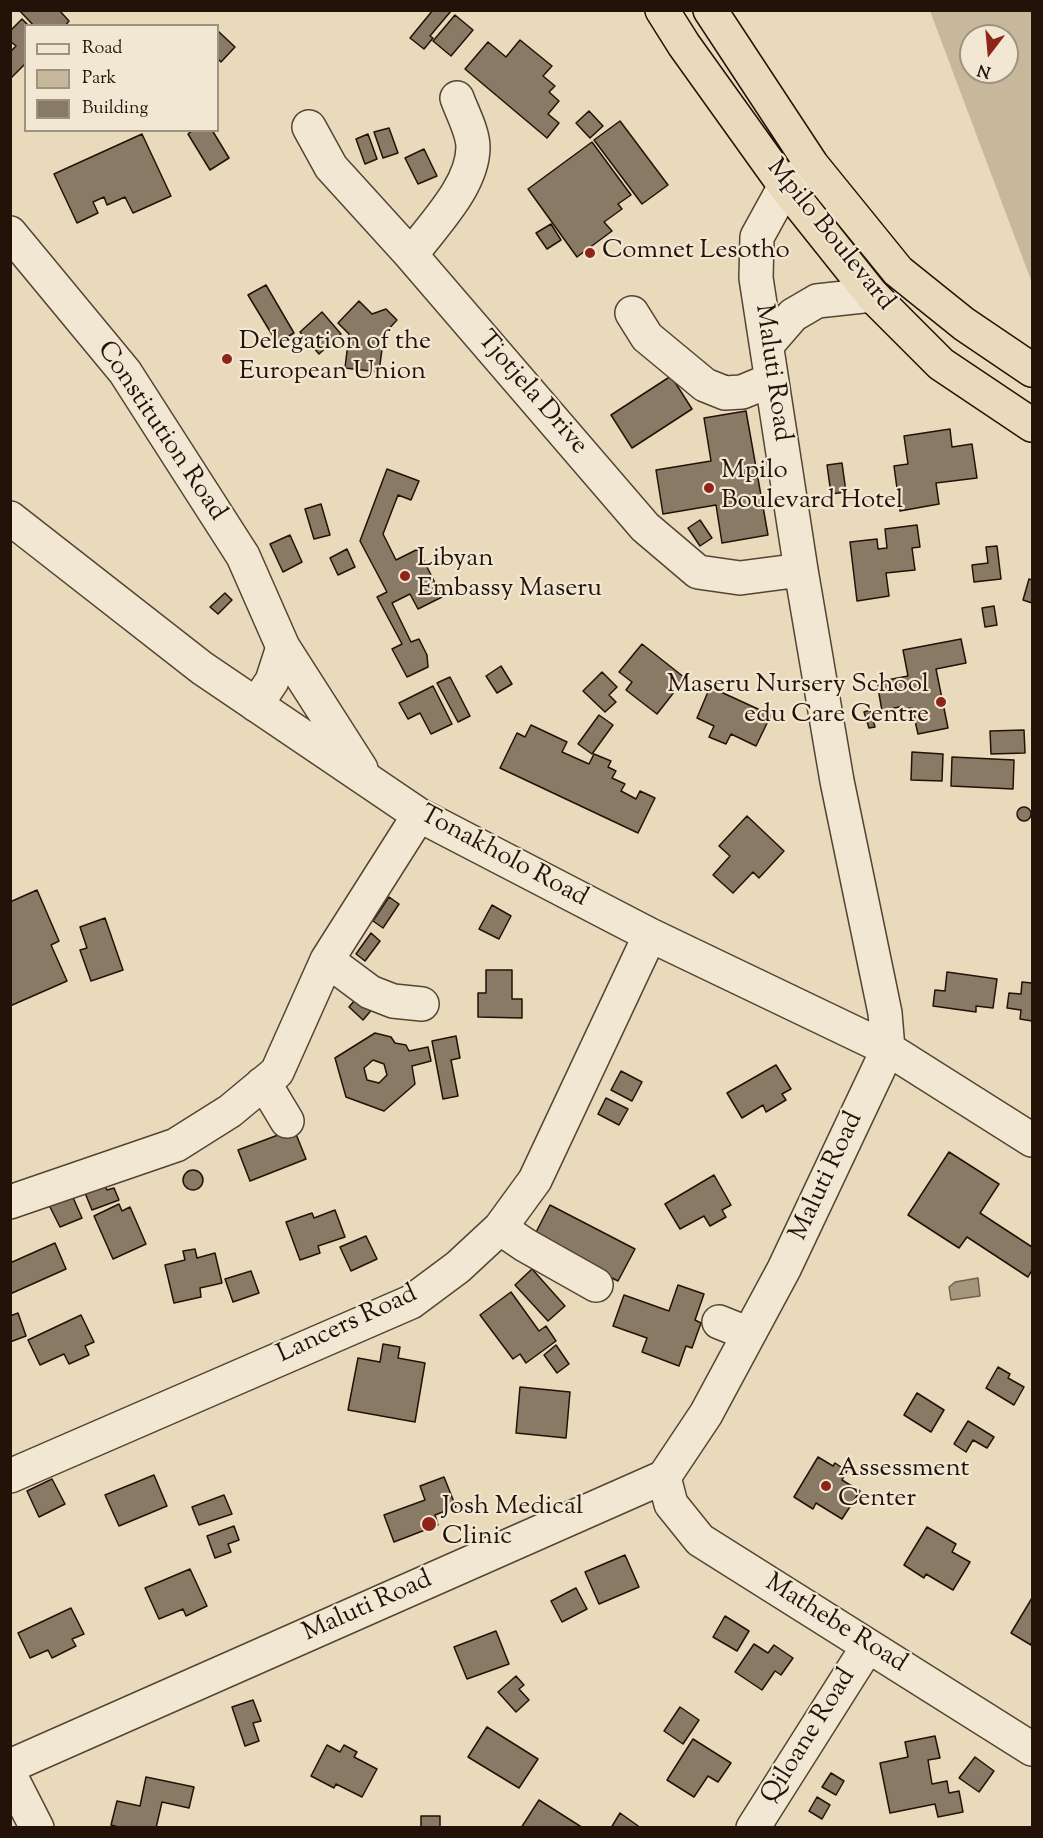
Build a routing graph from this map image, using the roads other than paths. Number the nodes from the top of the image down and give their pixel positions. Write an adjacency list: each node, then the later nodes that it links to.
1 (662, 10): 6 (highway, Mpilo Boulevard)
2 (710, 10): 5 (highway, Mpilo Boulevard)
3 (457, 98): 8 (street)
4 (309, 128): 8 (street, Tjotjela Drive)
5 (812, 165): 6 (street, Maluti Road); 12 (highway, Mpilo Boulevard)
6 (786, 186): 9 (highway, Mpilo Boulevard); 11 (street, Maluti Road)
7 (10, 233): 17 (street, Constitution Road)
8 (411, 255): 16 (street, Tjotjela Drive)
9 (872, 295): 11 (street); 14 (highway, Mpilo Boulevard)
10 (632, 313): 13 (street)
11 (767, 345): 13 (street, Maluti Road)
12 (1032, 370)
13 (771, 380): 16 (street, Maluti Road)
14 (1032, 425)
15 (10, 518): 18 (street, Tonakholo Road)
16 (801, 570): 24 (street, Maluti Road)
17 (283, 647): 18 (street); 19 (street, Constitution Road)
18 (256, 705): 19 (street, Tonakholo Road)
19 (367, 779): 20 (street, Tonakholo Road)
20 (419, 815): 21 (street, Tonakholo Road); 22 (street)
21 (650, 935): 24 (street, Tonakholo Road); 29 (street, Lancers Road)
22 (327, 960): 23 (street); 25 (street)
23 (422, 1005)
24 (888, 1049): 27 (street, Tonakholo Road); 32 (street, Maluti Road)
25 (262, 1084): 26 (street); 28 (street)
26 (286, 1121)
27 (1032, 1140)
28 (10, 1202)
29 (500, 1228): 30 (street); 33 (street, Lancers Road)
30 (597, 1285)
31 (719, 1322): 32 (street)
32 (749, 1334): 34 (street, Maluti Road)
33 (10, 1476)
34 (664, 1477): 35 (street, Mathebe Road); 37 (street, Maluti Road)
35 (868, 1646): 36 (street, Mathebe Road); 40 (street, Qiloane Road)
36 (1032, 1749)
37 (10, 1766)
38 (10, 1775): 39 (street)
39 (37, 1827)
40 (753, 1827)

